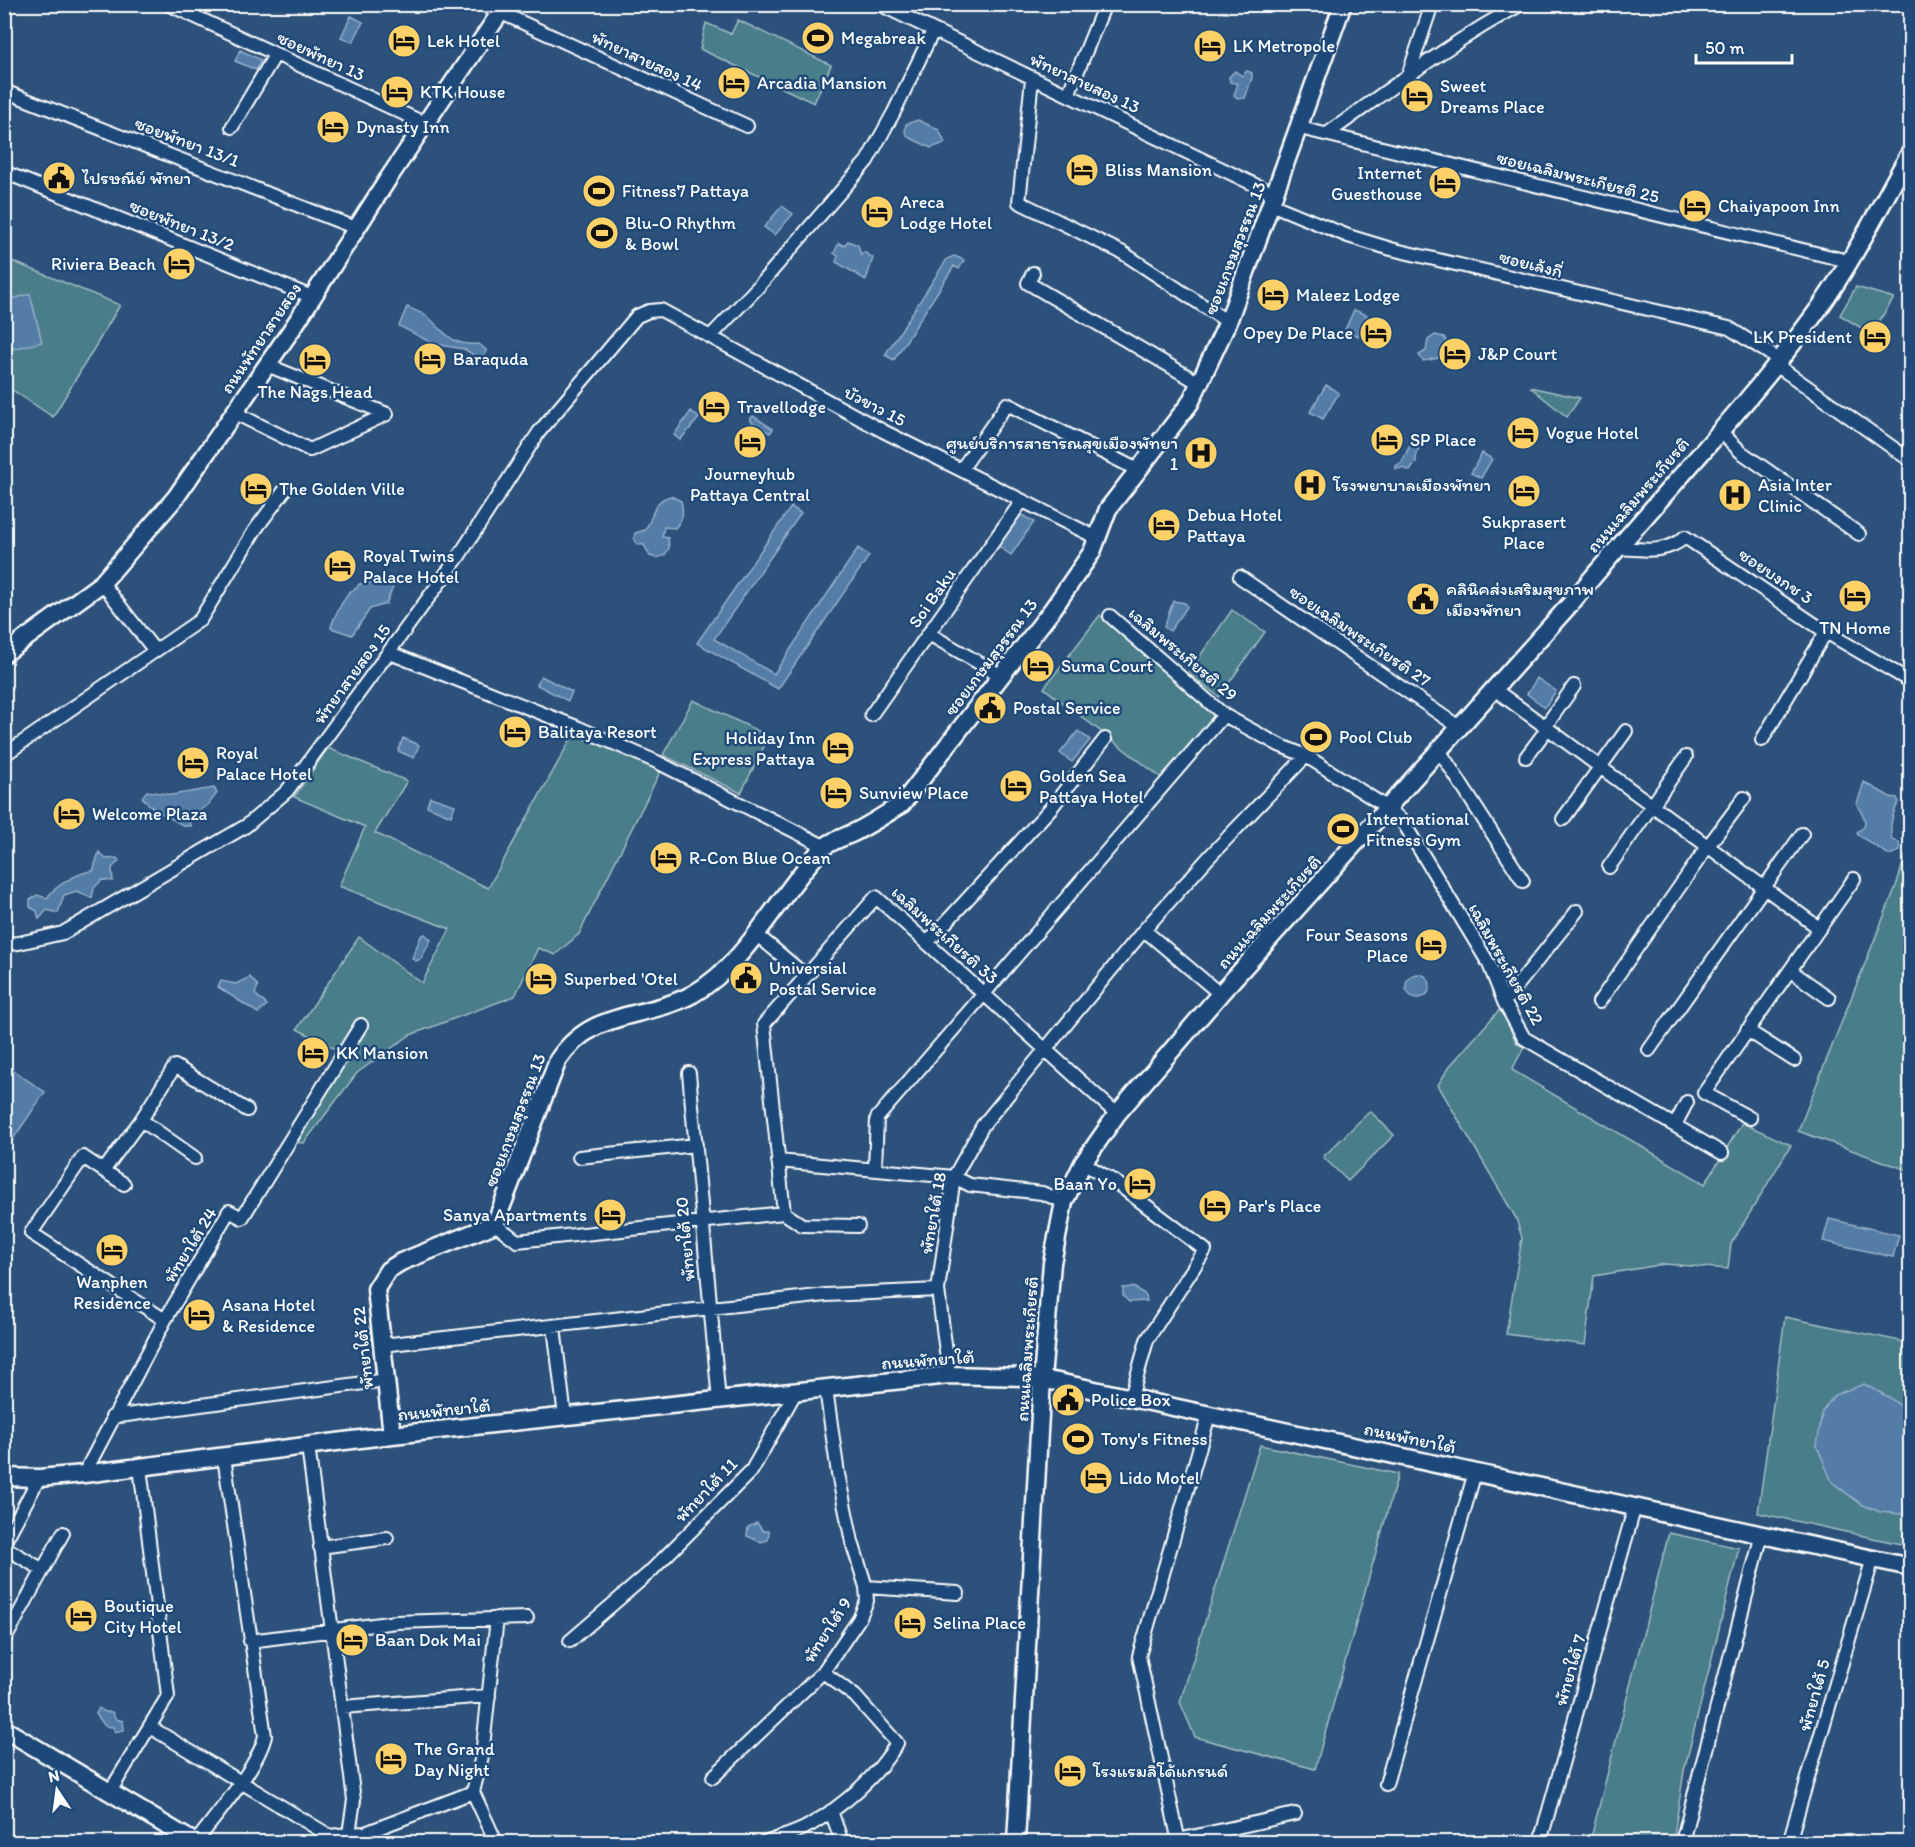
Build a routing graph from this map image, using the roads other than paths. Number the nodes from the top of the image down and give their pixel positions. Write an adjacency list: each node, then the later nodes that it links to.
1 (168, 4): 10 (street, ซอยพัทยา 13)
2 (482, 4): 8 (street, พัทยาสายสอง 14)
3 (879, 4): 9 (street, พัทยาสายสอง 13)
4 (1105, 4): 14 (street)
5 (1343, 4): 18 (main road, ซอยเกษมสุวรรณ 13)
6 (1432, 4): 11 (street)
7 (1522, 4): 11 (street)
8 (503, 9): 15 (main road, ถนนพัทยาสายสอง); 16 (street, พัทยาสายสอง 14)
9 (933, 31): 12 (street, พัทยาสายสอง 13); 29 (street)
10 (275, 55): 15 (street, ซอยพัทยา 13); 17 (street)
11 (1408, 76): 19 (street)
12 (1032, 79): 14 (street, พัทยาสายสอง 13); 28 (street)
13 (4, 91): 23 (street, ซอยพัทยา 13/1)
14 (1068, 95): 22 (street, พัทยาสายสอง 13)
15 (426, 124): 23 (main road, ถนนพัทยาสายสอง)
16 (747, 126)
17 (232, 127)
18 (1300, 128): 19 (street, ซอยเฉลิมพระเกียรติ 25); 22 (main road, ซอยเกษมสุวรรณ 13)
19 (1327, 134): 24 (street, ซอยเฉลิมพระเกียรติ 25)
20 (1911, 153): 24 (main road, ถนนเฉลิมพระเกียรติ)
21 (4, 172): 26 (street, ซอยพัทยา 13/2)
22 (1274, 200): 28 (main road, ซอยเกษมสุวรรณ 13); 30 (street, ซอยเล้งกี่)
23 (356, 228): 26 (main road, ถนนพัทยาสายสอง)
24 (1848, 261): 30 (main road, ถนนเฉลิมพระเกียรติ)
25 (1033, 273): 32 (street)
26 (312, 297): 31 (main road, ถนนพัทยาสายสอง)
27 (637, 316): 29 (street, บัวขาว 15); 50 (street, พัทยาสายสอง 15)
28 (1228, 322): 32 (main road, ซอยเกษมสุวรรณ 13)
29 (710, 337): 36 (street, บัวขาว 15)
30 (1777, 361): 34 (main road, ถนนเฉลิมพระเกียรติ); 35 (street, ซอยเล้งกี่)
31 (267, 365): 33 (main road, ถนนพัทยาสายสอง); 33 (street)
32 (1199, 383): 37 (main road, ซอยเกษมสุวรรณ 13)
33 (233, 412): 44 (main road, ถนนพัทยาสายสอง)
34 (1720, 431): 40 (street); 42 (main road, ถนนเฉลิมพระเกียรติ)
35 (1911, 460)
36 (961, 470): 37 (street); 39 (street, บัวขาว 15)
37 (1138, 470): 41 (main road, ซอยเกษมสุวรรณ 13)
38 (284, 491): 48 (street)
39 (1022, 501): 41 (street, บัวขาว 15); 47 (street, Soi Baku)
40 (1859, 534)
41 (1099, 539): 51 (main road, ซอยเกษมสุวรรณ 13)
42 (1616, 548): 46 (street, ซอยบงกช 3); 54 (main road, ถนนเฉลิมพระเกียรติ)
43 (1240, 577): 57 (street, ซอยเฉลิมพระเกียรติ 27)
44 (102, 583): 48 (street); 49 (main road, ถนนพัทยาสายสอง)
45 (1110, 616): 56 (street, เฉลิมพระเกียรติ 29)
46 (1826, 632): 52 (street, ซอยบงกช 3); 61 (street)
47 (929, 634): 51 (street); 55 (street, Soi Baku)
48 (155, 651): 63 (street)
49 (4, 654)
50 (390, 654): 73 (street); 84 (street, พัทยาสายสอง 15)
51 (1000, 675): 73 (main road, ซอยเกษมสุวรรณ 13)
52 (1911, 681)
53 (1574, 686): 58 (street)
54 (1494, 689): 57 (main road, ถนนเฉลิมพระเกียรติ); 58 (street)
55 (871, 715)
56 (1224, 715): 64 (street, เฉลิมพระเกียรติ 29); 87 (street)
57 (1459, 727): 62 (main road, ถนนเฉลิมพระเกียรติ)
58 (1546, 728): 65 (street); 67 (street)
59 (1626, 731): 67 (street)
60 (1105, 739): 83 (street)
61 (1762, 740)
62 (1439, 750): 70 (main road, ถนนเฉลิมพระเกียรติ); 77 (street)
63 (4, 755)
64 (1306, 756): 70 (street, เฉลิมพระเกียรติ 29); 81 (street, พัทยาใต้ 18)
65 (1526, 757)
66 (1686, 757): 69 (street)
67 (1600, 767): 69 (street); 71 (street)
68 (1744, 798): 74 (street)
69 (1653, 806): 74 (street); 75 (street)
70 (1388, 808): 88 (main road, ถนนเฉลิมพระเกียรติ); 90 (street, เฉลิมพระเกียรติ 22)
71 (1563, 819)
72 (1802, 834): 78 (street)
73 (824, 846): 82 (main road, ซอยเกษมสุวรรณ 13)
74 (1707, 846): 78 (street); 91 (street)
75 (1610, 867)
76 (1854, 879): 80 (street)
77 (1523, 881)
78 (1765, 888): 80 (street); 95 (street)
79 (1576, 911): 90 (street)
80 (1819, 928): 85 (street)
81 (1144, 930): 88 (street); 94 (street, พัทยาใต้ 18)
82 (756, 934): 86 (street); 116 (main road, ซอยเกษมสุวรรณ 13)
83 (927, 943): 86 (street, เฉลิมพระเกียรติ 33); 87 (street, เฉลิมพระเกียรติ 33)
84 (4, 944)
85 (1791, 971): 89 (street); 93 (street)
86 (806, 976): 108 (street)
87 (984, 994): 94 (street, เฉลิมพระเกียรติ 33); 110 (street)
88 (1220, 994): 100 (main road, ถนนเฉลิมพระเกียรติ)
89 (1829, 998)
90 (1504, 1002): 103 (street, เฉลิมพระเกียรติ 22)
91 (1599, 1002)
92 (361, 1025): 121 (street, พัทยาใต้ 24)
93 (1747, 1030): 96 (street); 101 (street)
94 (1044, 1048): 100 (street, เฉลิมพระเกียรติ 33); 112 (street, พัทยาใต้ 18)
95 (1649, 1050)
96 (1794, 1060)
97 (689, 1073): 104 (street, พัทยาใต้ 20)
98 (1687, 1102): 103 (street)
99 (247, 1110): 102 (street)
100 (1117, 1113): 109 (main road, ถนนเฉลิมพระเกียรติ)
101 (1750, 1118)
102 (141, 1120): 107 (street); 111 (street)
103 (1675, 1125): 105 (street, เฉลิมพระเกียรติ 22)
104 (696, 1145): 106 (street); 117 (street, พัทยาใต้ 20)
105 (1722, 1153)
106 (579, 1157)
107 (195, 1158)
108 (778, 1161): 110 (street); 115 (street)
109 (1083, 1163): 114 (main road, ถนนเฉลิมพระเกียรติ); 129 (street)
110 (875, 1168): 112 (street)
111 (104, 1170): 113 (street); 121 (street)
112 (954, 1177): 114 (street); 119 (street, พัทยาใต้ 18)
113 (124, 1184)
114 (1064, 1202): 125 (main road, ถนนเฉลิมพระเกียรติ)
115 (784, 1213): 117 (street); 118 (street)
116 (495, 1224): 117 (street); 123 (main road, พัทยาใต้ 22)
117 (701, 1224): 120 (street, พัทยาใต้ 20)
118 (858, 1226)
119 (938, 1290): 120 (street); 124 (street, พัทยาใต้ 18)
120 (709, 1307): 122 (street); 130 (street, พัทยาใต้ 20)
121 (165, 1320): 132 (street, พัทยาใต้ 24)
122 (554, 1327): 123 (street); 133 (street)
123 (382, 1345): 126 (main road, พัทยาใต้ 22)
124 (949, 1375): 125 (main road, ถนนพัทยาใต้); 127 (main road, ถนนพัทยาใต้)
125 (1042, 1379): 129 (main road, ถนนพัทยาใต้); 179 (main road, ถนนเฉลิมพระเกียรติ)
126 (386, 1380): 132 (street); 134 (main road, พัทยาใต้ 22)
127 (826, 1389): 128 (main road, ถนนพัทยาใต้); 152 (street, พัทยาใต้ 9)
128 (795, 1393): 130 (main road, ถนนพัทยาใต้); 159 (street, พัทยาใต้ 11)
129 (1131, 1398): 131 (main road, ถนนพัทยาใต้)
130 (719, 1401): 133 (main road, ถนนพัทยาใต้)
131 (1209, 1414): 138 (main road, ถนนพัทยาใต้); 174 (street)
132 (112, 1417): 139 (street, พัทยาใต้ 24)
133 (565, 1417): 134 (main road, ถนนพัทยาใต้)
134 (392, 1435): 135 (main road, ถนนพัทยาใต้)
135 (308, 1446): 136 (main road, ถนนพัทยาใต้); 148 (street)
136 (224, 1456): 137 (main road, ถนนพัทยาใต้); 158 (street)
137 (140, 1467): 139 (main road, ถนนพัทยาใต้); 163 (street)
138 (1475, 1472): 142 (main road, ถนนพัทยาใต้); 167 (street)
139 (84, 1474): 141 (main road, ถนนพัทยาใต้)
140 (4, 1477): 141 (main road, ถนนพัทยาใต้)
141 (39, 1478): 146 (street)
142 (1635, 1506): 144 (main road, ถนนพัทยาใต้); 180 (street, พัทยาใต้ 7)
143 (63, 1533): 151 (street)
144 (1762, 1534): 149 (main road, ถนนพัทยาใต้); 181 (street)
145 (387, 1538): 148 (street)
146 (4, 1543)
147 (4, 1547): 151 (street)
148 (320, 1547): 156 (street)
149 (1873, 1558): 150 (main road, ถนนพัทยาใต้); 182 (street, พัทยาใต้ 5)
150 (1911, 1567)
151 (43, 1570): 157 (street)
152 (866, 1587): 153 (street); 160 (street, พัทยาใต้ 9)
153 (958, 1593)
154 (497, 1618): 155 (street); 156 (street); 161 (street)
155 (527, 1618)
156 (330, 1630): 158 (street); 162 (street)
157 (4, 1641)
158 (250, 1641): 166 (street)
159 (570, 1641)
160 (823, 1672): 165 (street, พัทยาใต้ 9); 170 (street)
161 (489, 1696): 162 (street); 169 (street)
162 (342, 1707): 172 (street)
163 (150, 1727): 166 (street); 168 (street)
164 (4, 1729): 168 (main road)
165 (713, 1778)
166 (241, 1780): 173 (street); 175 (street)
167 (1386, 1784)
168 (111, 1790): 175 (main road)
169 (473, 1792): 172 (street); 176 (street)
170 (831, 1811): 177 (street); 178 (street)
171 (1295, 1814): 174 (street)
172 (351, 1838): 173 (street)
173 (328, 1839)
174 (1179, 1841)
175 (195, 1842)
176 (496, 1842)
177 (767, 1842)
178 (842, 1842)
179 (1016, 1842)
180 (1540, 1842)
181 (1682, 1842)
182 (1789, 1842)

